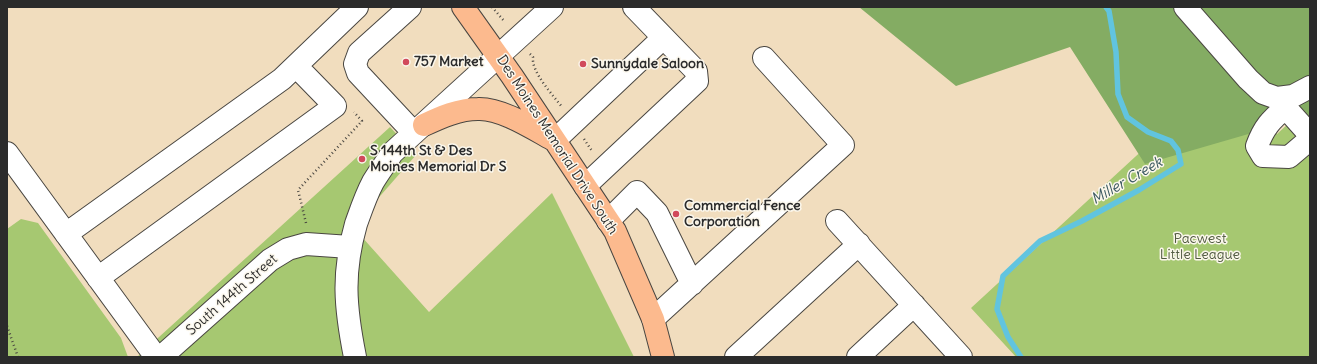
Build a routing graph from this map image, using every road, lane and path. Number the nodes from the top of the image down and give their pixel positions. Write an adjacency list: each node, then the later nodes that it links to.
1 (357, 7): 12 (street)
2 (410, 7): 16 (street)
3 (463, 7): 10 (main road, Des Moines Memorial Drive South)
4 (492, 7): 8 (path)
5 (552, 7): 10 (street)
6 (634, 7): 9 (street)
7 (1185, 7): 14 (street)
8 (496, 12)
9 (663, 38): 18 (street); 21 (street)
10 (498, 56): 16 (street); 18 (main road, Des Moines Memorial Drive South)
11 (764, 58): 29 (street)
12 (296, 66): 25 (street); 28 (street)
13 (1310, 87): 14 (street)
14 (1282, 102): 17 (street); 19 (street)
15 (352, 109): 24 (path)
16 (419, 129): 18 (main road); 27 (street)
17 (1310, 135)
18 (555, 140): 21 (main road, Des Moines Memorial Drive South)
19 (1310, 140)
20 (7, 153): 25 (street)
21 (585, 186): 22 (main road, Des Moines Memorial Drive South)
22 (608, 221): 29 (street); 31 (main road, Des Moines Memorial Drive South)
23 (837, 221): 26 (street)
24 (308, 228)
25 (66, 234): 28 (street)
26 (859, 244): 30 (street); 38 (street)
27 (350, 247): 35 (street, South 144th Street); 36 (street)
28 (98, 278): 34 (street)
29 (692, 284): 31 (street)
30 (914, 305): 39 (street); 40 (street)
31 (653, 319): 37 (main road, Des Moines Memorial Drive South)
32 (7, 326): 33 (path)
33 (18, 357)
34 (156, 357)
35 (161, 357)
36 (355, 357)
37 (663, 357)
38 (736, 357)
39 (858, 357)
40 (961, 357)

